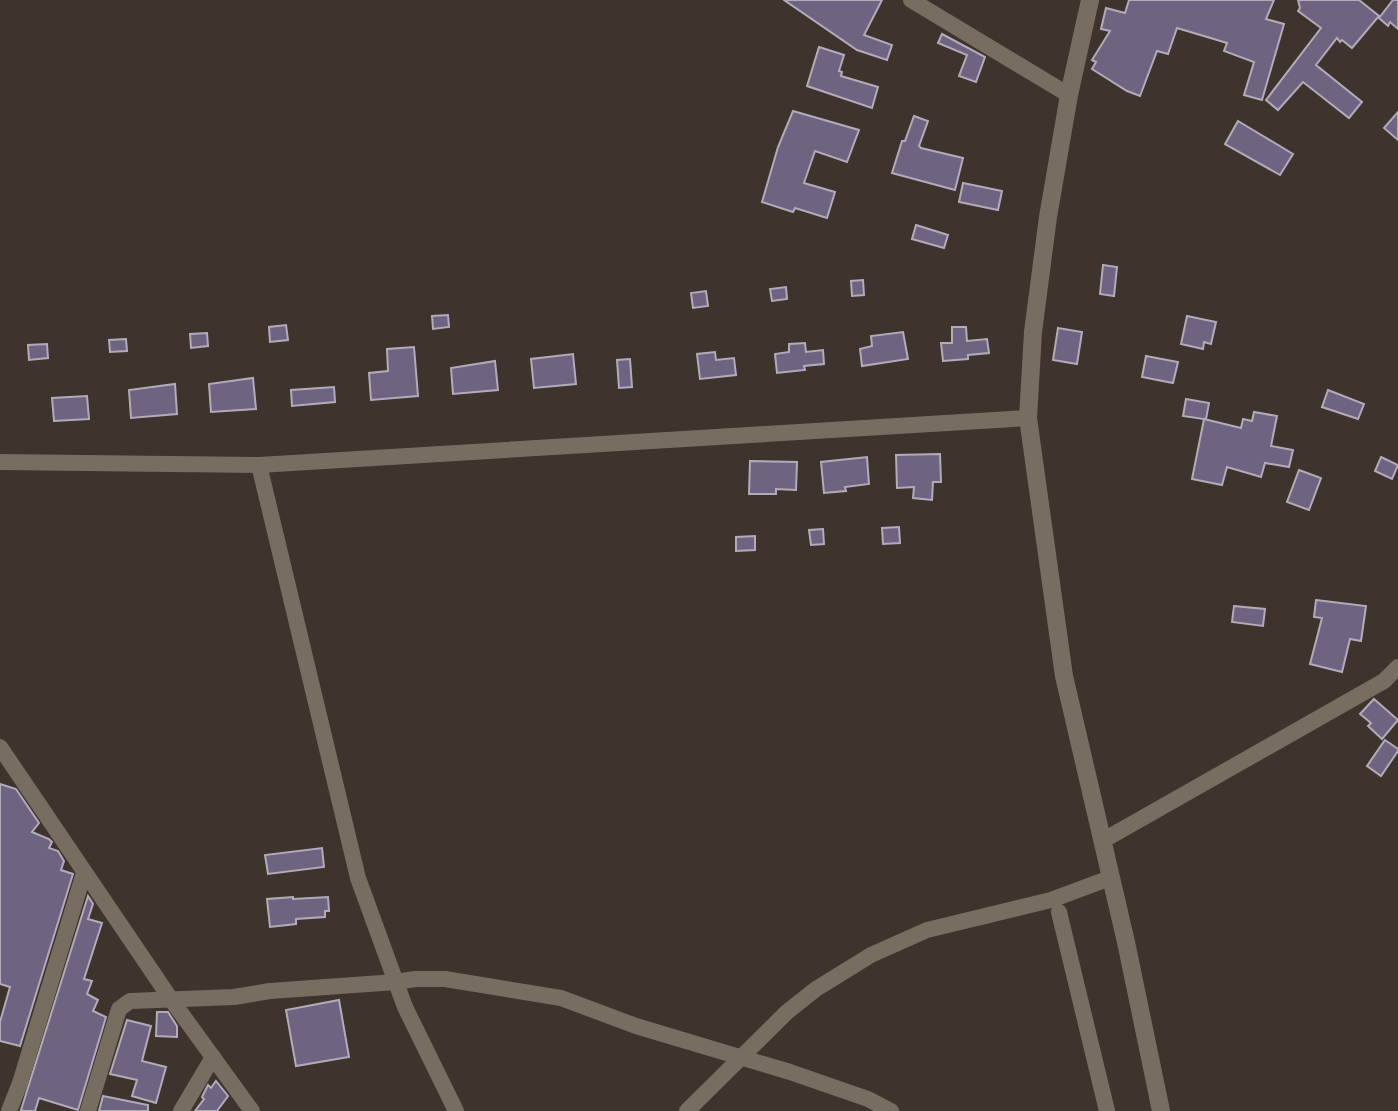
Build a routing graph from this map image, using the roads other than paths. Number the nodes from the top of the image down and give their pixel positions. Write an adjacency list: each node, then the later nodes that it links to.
1 (911, 0): 3 (street)
2 (1090, 0): 3 (street)
3 (1069, 95): 4 (street)
4 (1028, 418): 6 (street); 9 (street)
5 (0, 462): 6 (street)
6 (259, 465): 13 (street)
7 (1398, 667): 9 (street)
8 (0, 747): 10 (street)
9 (1102, 841): 11 (street)
10 (84, 873): 14 (street); 17 (street)
11 (1110, 878): 15 (street); 25 (street)
12 (1059, 912): 24 (street)
13 (396, 982): 14 (street); 15 (street); 21 (street)
14 (170, 998): 16 (street); 18 (street)
15 (741, 1056): 22 (street); 23 (street)
16 (212, 1057): 19 (street); 20 (street)
17 (9, 1111)
18 (88, 1111)
19 (181, 1111)
20 (251, 1111)
21 (456, 1111)
22 (687, 1111)
23 (891, 1111)
24 (1108, 1111)
25 (1161, 1111)

